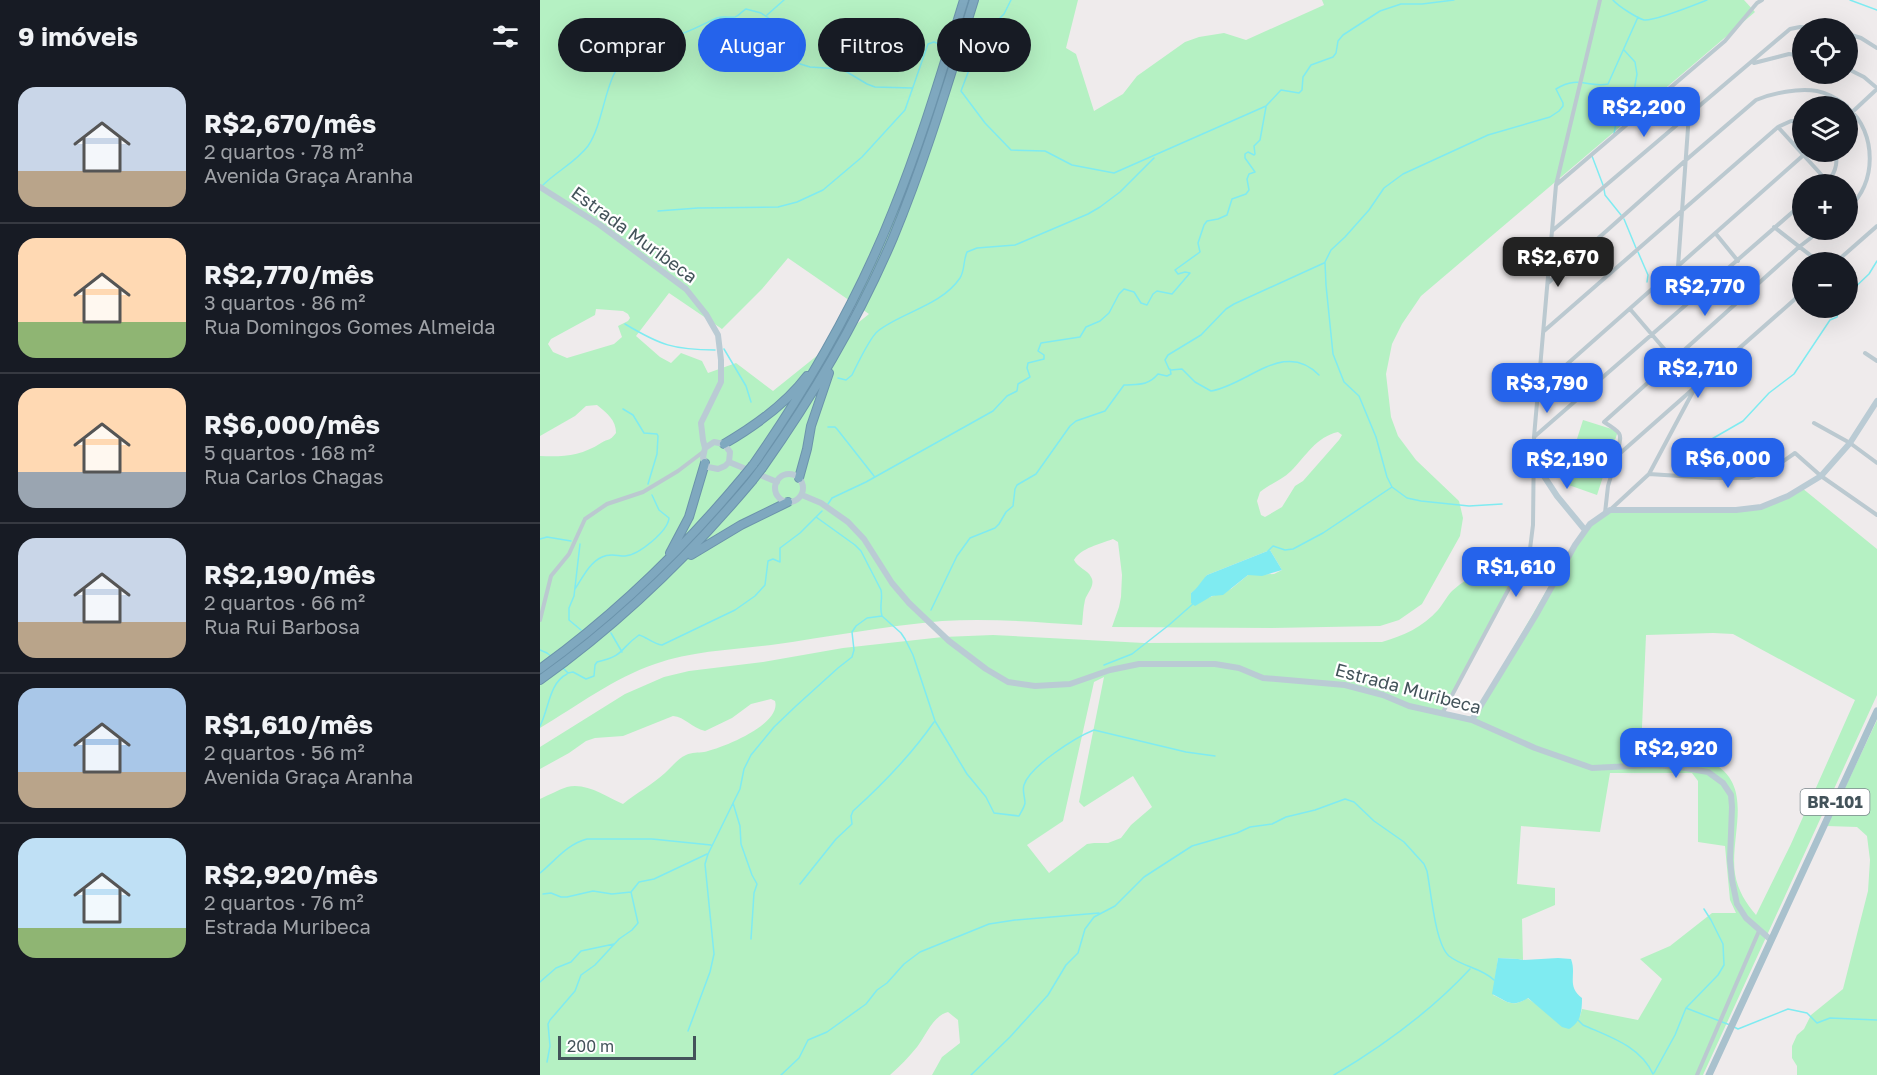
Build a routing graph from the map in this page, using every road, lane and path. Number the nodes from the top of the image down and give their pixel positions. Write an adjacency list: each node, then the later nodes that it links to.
1 (964, 0): 44 (highway)
2 (974, 0): 46 (highway)
3 (1600, 0): 24 (street)
4 (1762, 0): 16 (street)
5 (1792, 29): 9 (street)
6 (1858, 37): 7 (street)
7 (1877, 48)
8 (1792, 54): 9 (street)
9 (1751, 63): 14 (street)
10 (1858, 75): 11 (street)
11 (1877, 88): 13 (street)
12 (1831, 96): 20 (street)
13 (1858, 107)
14 (1689, 114): 16 (street); 20 (street); 31 (street)
15 (1858, 120): 26 (street)
16 (1631, 121): 24 (street)
17 (1792, 121): 18 (street)
18 (1778, 127): 19 (street); 27 (street)
19 (1792, 143)
20 (1686, 160): 27 (street); 39 (street)
21 (1795, 162): 32 (street)
22 (1809, 162): 23 (street)
23 (1819, 174)
24 (1556, 185): 31 (street)
25 (540, 187): 56 (street, Estrada Muribeca)
26 (1858, 199)
27 (1682, 211): 38 (street); 42 (street)
28 (1792, 212): 30 (street)
29 (1877, 226): 36 (street)
30 (1774, 227): 34 (street); 37 (street)
31 (1552, 231): 39 (street)
32 (1716, 234): 37 (street); 38 (street)
33 (1808, 240): 34 (street)
34 (1799, 247): 35 (street); 47 (street)
35 (1806, 252)
36 (1847, 252)
37 (1738, 261): 43 (street)
38 (1678, 267): 41 (street)
39 (1548, 283): 42 (street)
40 (1792, 302): 49 (street)
41 (1630, 309): 43 (street); 50 (street)
42 (1544, 332): 50 (street)
43 (1652, 335): 47 (street); 53 (street)
44 (826, 351): 55 (highway); 72 (highway, bridge)
45 (1865, 353): 48 (street)
46 (834, 356): 64 (highway); 71 (highway, bridge)
47 (1673, 360): 49 (street); 57 (street)
48 (1877, 361)
49 (1695, 386): 57 (street); 62 (street)
50 (1539, 388): 53 (street)
51 (1876, 405): 54 (street)
52 (1814, 423): 54 (street)
53 (1534, 437): 61 (street)
54 (1850, 443): 60 (street); 63 (street)
55 (724, 444): 56 (street); 58 (street)
56 (704, 450): 59 (street, Estrada Muribeca); 73 (street)
57 (1617, 456): 68 (street)
58 (729, 462): 59 (street); 65 (street)
59 (705, 463): 72 (highway)
60 (1877, 463)
61 (1533, 466): 70 (street); 77 (street)
62 (1649, 474): 63 (street); 68 (street)
63 (1821, 476): 68 (street); 69 (street)
64 (799, 478): 65 (street); 66 (street)
65 (777, 482): 67 (street)
66 (802, 495): 67 (street); 77 (street, Estrada Muribeca)
67 (788, 502): 71 (highway)
68 (1608, 512): 70 (street)
69 (1877, 515)
70 (1585, 531): 78 (street)
71 (666, 575): 75 (highway)
72 (642, 585): 74 (highway)
73 (540, 620)
74 (540, 669)
75 (540, 680)
76 (1877, 711): 80 (main road, BR-101)
77 (1443, 714): 78 (street, Estrada Muribeca)
78 (1472, 720): 79 (street, Estrada Muribeca)
79 (1759, 931): 80 (street, Estrada Muribeca); 81 (street)
80 (1771, 940): 82 (main road, BR-101)
81 (1697, 1075)
82 (1709, 1075)

